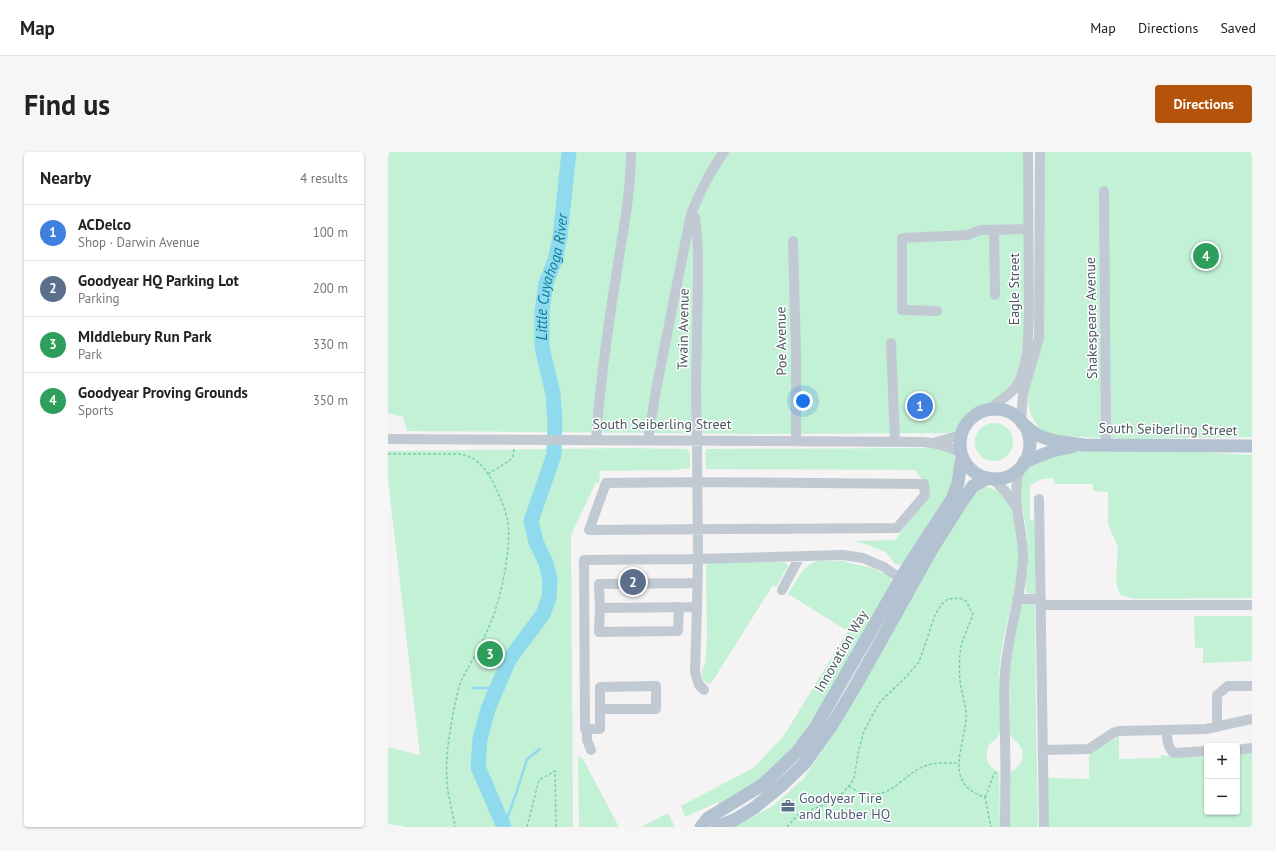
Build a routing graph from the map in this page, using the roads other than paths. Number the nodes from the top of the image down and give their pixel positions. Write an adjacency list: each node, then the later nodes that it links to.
1 (631, 152): 17 (street)
2 (724, 152): 18 (street)
3 (1028, 152): 7 (street, Eagle Street)
4 (1040, 152): 14 (street, Eagle Street)
5 (1104, 191): 24 (street, Shakespeare Avenue)
6 (695, 217): 19 (street, Twain Avenue)
7 (1028, 230): 8 (street); 13 (street, Eagle Street)
8 (994, 231): 10 (street); 11 (street)
9 (793, 241): 20 (street, Poe Avenue)
10 (995, 295)
11 (937, 311)
12 (891, 342): 21 (street)
13 (987, 410): 14 (main road); 15 (main road)
14 (1022, 422): 23 (main road, South Seiberling Street); 27 (main road)
15 (961, 435): 22 (street, South Seiberling Street); 26 (main road)
16 (388, 439): 17 (street, South Seiberling Street)
17 (596, 440): 18 (street, South Seiberling Street)
18 (648, 440): 19 (street, South Seiberling Street)
19 (697, 441): 20 (street, South Seiberling Street); 29 (street, Twain Avenue)
20 (796, 441): 21 (street, South Seiberling Street)
21 (895, 442): 22 (street, South Seiberling Street)
22 (935, 443): 26 (street, South Seiberling Street)
23 (1084, 444): 24 (main road, South Seiberling Street); 27 (main road, South Seiberling Street)
24 (1106, 445): 25 (main road, South Seiberling Street)
25 (1252, 446)
26 (962, 455): 28 (main road); 35 (main road, Innovation Way)
27 (1022, 464): 28 (main road); 31 (street)
28 (990, 478): 31 (street); 57 (main road, Innovation Way)
29 (697, 482): 32 (street, Twain Avenue); 32 (street); 32 (street)
30 (1039, 499): 39 (street)
31 (1018, 510): 38 (street)
32 (697, 530): 34 (street, Twain Avenue)
33 (800, 556): 34 (street); 35 (street); 37 (street)
34 (698, 559): 36 (street, Twain Avenue); 49 (street)
35 (901, 579): 56 (main road, Innovation Way)
36 (697, 583): 42 (street, Twain Avenue); 43 (street)
37 (782, 590)
38 (1017, 599): 39 (street); 58 (street)
39 (1041, 602): 40 (street); 53 (street)
40 (1252, 604)
41 (679, 607): 42 (street); 43 (street); 43 (street)
42 (697, 607): 45 (street, Twain Avenue)
43 (600, 608)
44 (1252, 686): 48 (street)
45 (704, 690)
46 (600, 709): 46 (street); 49 (street)
47 (1252, 719): 48 (street)
48 (1217, 727): 50 (street)
49 (587, 729): 52 (street)
50 (1167, 730): 53 (street); 55 (street)
51 (1252, 748): 54 (street)
52 (591, 750)
53 (1043, 750): 59 (street)
54 (1240, 750)
55 (1204, 752)
56 (701, 827)
57 (717, 827)
58 (1005, 827)
59 (1044, 827)

